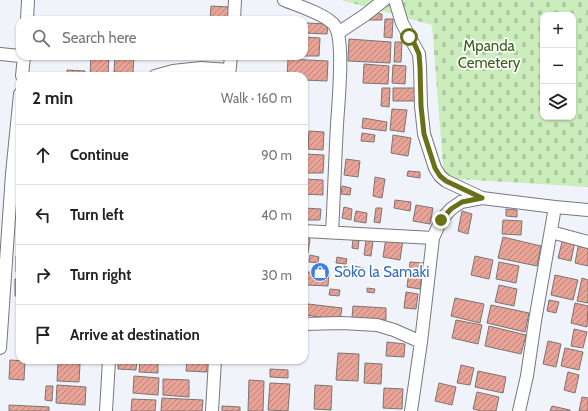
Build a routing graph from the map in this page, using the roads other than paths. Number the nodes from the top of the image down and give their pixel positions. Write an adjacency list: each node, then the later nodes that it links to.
1 (28, 0): 6 (street)
2 (235, 0): 7 (street)
3 (284, 0): 8 (street)
4 (384, 0): 8 (street)
5 (395, 0): 20 (street)
6 (27, 16)
7 (234, 16)
8 (338, 33): 24 (street)
9 (0, 54): 10 (street)
10 (16, 56)
11 (24, 60): 13 (street)
12 (231, 60): 16 (street)
13 (22, 72)
14 (169, 72): 15 (street)
15 (223, 72)
16 (229, 72)
17 (16, 141): 19 (street)
18 (0, 173): 19 (street)
19 (12, 174): 30 (street)
20 (482, 198): 21 (street); 26 (street)
21 (555, 207): 22 (street); 25 (street)
22 (588, 210)
23 (308, 231): 24 (street)
24 (332, 232): 26 (street)
25 (551, 232): 27 (street); 36 (street)
26 (433, 238): 29 (street)
27 (588, 242)
28 (308, 324): 29 (street)
29 (420, 342): 35 (street)
30 (0, 348)
31 (109, 364): 33 (street)
32 (215, 364): 34 (street)
33 (106, 411)
34 (212, 411)
35 (411, 411)
36 (519, 411)

